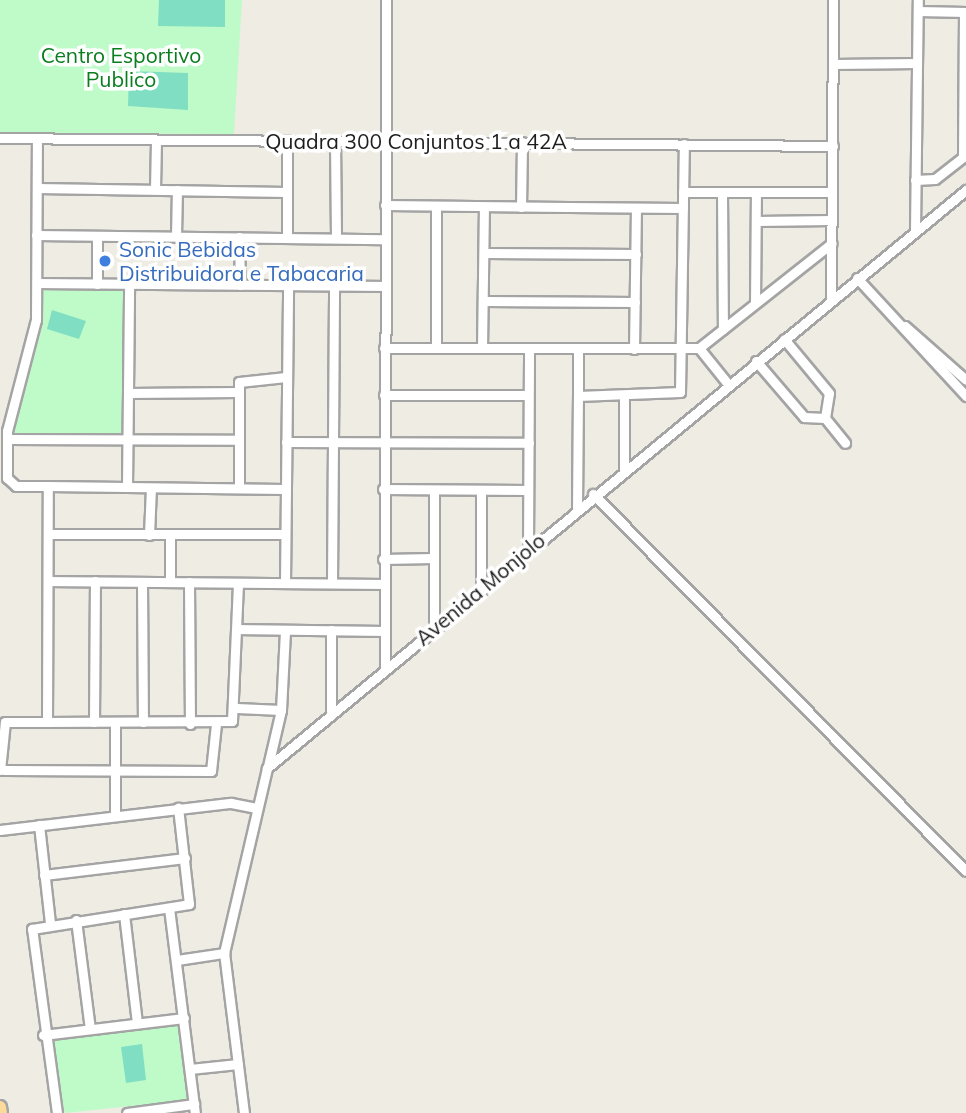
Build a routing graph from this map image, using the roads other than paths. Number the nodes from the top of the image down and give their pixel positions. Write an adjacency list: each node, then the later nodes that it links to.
1 (386, 0): 13 (street)
2 (833, 0): 7 (street)
3 (918, 0): 4 (street)
4 (918, 11): 5 (street); 6 (street)
5 (965, 12): 17 (street)
6 (917, 63): 7 (street); 18 (street)
7 (833, 64): 16 (street)
8 (0, 138): 9 (street, Quadra 300 Conjuntos 1 a 42A)
9 (37, 138): 10 (street, Quadra 300 Conjuntos 1 a 42A); 19 (street)
10 (156, 140): 11 (street, Quadra 300 Conjuntos 1 a 42A); 20 (street)
11 (287, 140): 12 (street, Quadra 300 Conjuntos 1 a 42A); 23 (street)
12 (335, 141): 13 (street, Quadra 300 Conjuntos 1 a 42A); 42 (street)
13 (385, 141): 14 (street, Quadra 300 Conjuntos 1 a 42A); 28 (street)
14 (522, 142): 15 (street, Quadra 300 Conjuntos 1 a 42A); 31 (street)
15 (684, 144): 16 (street, Quadra 300 Conjuntos 1 a 42A); 24 (street)
16 (833, 146): 26 (street)
17 (965, 156): 18 (street)
18 (915, 180): 36 (street)
19 (37, 188): 20 (street); 37 (street)
20 (155, 189): 21 (street)
21 (177, 190): 23 (street); 38 (street)
22 (966, 190): 36 (street, Avenida Monjolo)
23 (287, 192): 41 (street)
24 (683, 192): 27 (street); 33 (street)
25 (756, 192): 26 (street); 27 (street); 35 (street)
26 (832, 192): 34 (street)
27 (722, 193): 60 (street)
28 (385, 205): 29 (street); 43 (street)
29 (436, 206): 30 (street); 63 (street)
30 (484, 207): 31 (street); 45 (street)
31 (521, 207): 32 (street)
32 (636, 208): 33 (street); 46 (street)
33 (683, 208): 69 (street)
34 (832, 220): 35 (street); 44 (street)
35 (756, 221): 58 (street)
36 (915, 231): 47 (street, Avenida Monjolo)
37 (36, 235): 39 (street); 48 (street)
38 (176, 236): 39 (street); 40 (street)
39 (97, 237): 49 (street)
40 (239, 237): 41 (street); 51 (street)
41 (287, 237): 42 (street)
42 (335, 238): 43 (street)
43 (385, 239): 54 (street)
44 (832, 243): 55 (street); 58 (street)
45 (485, 253): 46 (street); 56 (street)
46 (636, 254): 57 (street)
47 (857, 278): 55 (street, Avenida Monjolo); 59 (street)
48 (39, 283): 49 (street); 83 (street)
49 (97, 284): 50 (street)
50 (129, 285): 51 (street); 75 (street)
51 (240, 285): 52 (street)
52 (288, 286): 53 (street); 71 (street)
53 (334, 286): 54 (street); 86 (street)
54 (384, 286): 62 (street)
55 (831, 300): 61 (street, Avenida Monjolo)
56 (484, 301): 57 (street); 64 (street)
57 (635, 302): 68 (street)
58 (755, 303): 60 (street)
59 (900, 324): 72 (street); 79 (street)
60 (723, 329): 66 (street)
61 (784, 339): 70 (street, Avenida Monjolo); 81 (street)
62 (384, 348): 63 (street); 76 (street)
63 (436, 348): 64 (street)
64 (482, 348): 65 (street)
65 (529, 348): 67 (street); 77 (street)
66 (699, 348): 69 (street); 73 (street)
67 (578, 349): 68 (street); 78 (street)
68 (634, 349): 69 (street)
69 (682, 349): 80 (street)
70 (756, 361): 73 (street, Avenida Monjolo); 81 (street)
71 (286, 377): 74 (street); 85 (street)
72 (966, 380)
73 (728, 384): 90 (street, Avenida Monjolo)
74 (238, 391): 75 (street); 84 (street)
75 (128, 393): 82 (street)
76 (384, 395): 77 (street); 87 (street)
77 (528, 395): 88 (street)
78 (578, 396): 80 (street); 101 (street)
79 (966, 396)
80 (624, 397): 90 (street)
81 (825, 418): 89 (street)
82 (128, 438): 83 (street); 84 (street); 92 (street)
83 (7, 439): 91 (street)
84 (238, 440): 94 (street)
85 (286, 442): 86 (street); 95 (street)
86 (334, 442): 87 (street); 116 (street)
87 (383, 442): 88 (street); 96 (street)
88 (529, 443): 99 (street)
89 (845, 443)
90 (624, 469): 100 (street, Avenida Monjolo)
91 (48, 486): 92 (street); 102 (street)
92 (127, 487): 93 (street)
93 (151, 488): 94 (street); 104 (street)
94 (239, 488): 95 (street)
95 (284, 489): 103 (street)
96 (383, 489): 98 (street); 108 (street)
97 (481, 490): 98 (street); 99 (street); 118 (street)
98 (434, 491): 107 (street)
99 (528, 491): 106 (street)
100 (593, 495): 101 (street, Avenida Monjolo); 145 (street)
101 (577, 508): 106 (street, Avenida Monjolo)
102 (48, 534): 104 (street); 109 (street)
103 (284, 534): 105 (street); 115 (street)
104 (149, 535): 105 (street)
105 (170, 535): 112 (street)
106 (528, 549): 118 (street, Avenida Monjolo)
107 (433, 558): 108 (street); 119 (street)
108 (383, 559): 117 (street)
109 (48, 581): 110 (street); 128 (street)
110 (95, 581): 111 (street); 129 (street)
111 (142, 582): 112 (street); 131 (street)
112 (170, 582): 113 (street)
113 (189, 583): 114 (street); 132 (street)
114 (238, 583): 115 (street); 120 (street)
115 (285, 583): 116 (street)
116 (332, 583): 117 (street)
117 (381, 584): 123 (street)
118 (481, 588): 119 (street, Avenida Monjolo)
119 (434, 626): 124 (street, Avenida Monjolo)
120 (238, 629): 121 (street); 125 (street)
121 (285, 630): 122 (street); 126 (street)
122 (331, 630): 123 (street); 127 (street)
123 (381, 631): 124 (street)
124 (385, 669): 127 (street, Avenida Monjolo)
125 (237, 708): 126 (street); 133 (street)
126 (281, 710): 134 (street)
127 (331, 711): 135 (street, Avenida Monjolo)
128 (47, 722): 129 (street); 138 (street)
129 (94, 722): 130 (street)
130 (115, 722): 131 (street); 137 (street)
131 (142, 722): 132 (street)
132 (190, 724): 133 (street)
133 (216, 724): 137 (street)
134 (276, 738): 135 (street); 136 (street)
135 (288, 747): 136 (street, Avenida Monjolo)
136 (267, 768): 140 (street)
137 (114, 769): 138 (street); 141 (street)
138 (2, 770)
139 (178, 808): 140 (street); 141 (street); 144 (street)
140 (257, 808): 151 (street)
141 (115, 816): 142 (street)
142 (39, 825): 143 (street); 146 (street)
143 (0, 830)
144 (184, 858): 146 (street); 147 (street)
145 (966, 871)
146 (44, 875): 150 (street)
147 (169, 908): 148 (street); 152 (street)
148 (124, 914): 149 (street); 154 (street)
149 (76, 920): 150 (street); 155 (street)
150 (50, 923): 156 (street)
151 (224, 953): 152 (street); 157 (street)
152 (177, 960): 153 (street)
153 (184, 1018): 154 (street); 158 (street)
154 (137, 1023): 155 (street)
155 (90, 1029): 156 (street)
156 (43, 1035): 162 (street)
157 (238, 1064): 158 (street); 164 (street)
158 (190, 1069): 160 (street)
159 (0, 1107): 161 (main road)
160 (194, 1109): 163 (street)
161 (1, 1113)
162 (57, 1113)
163 (127, 1113)
164 (244, 1113)

